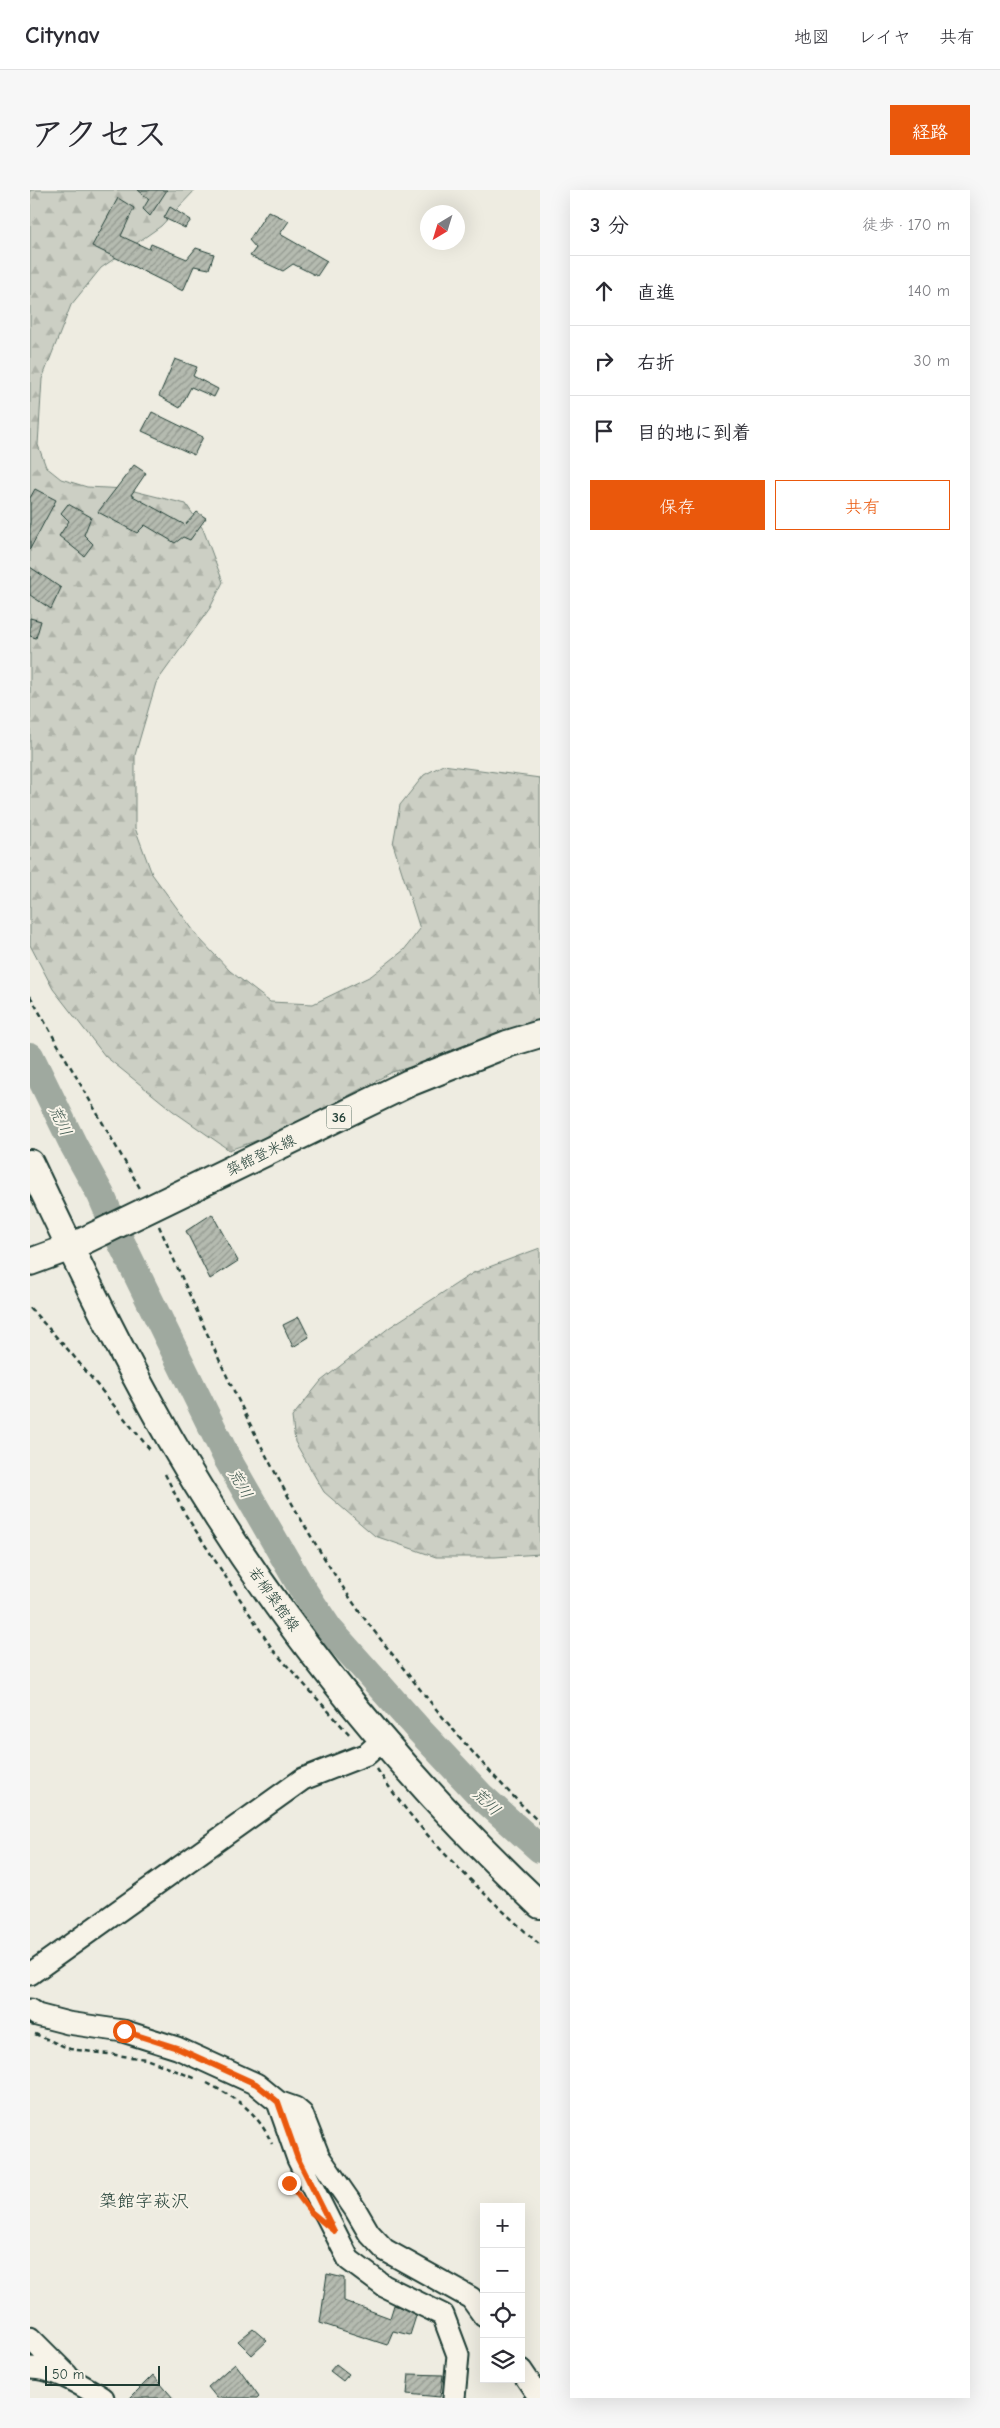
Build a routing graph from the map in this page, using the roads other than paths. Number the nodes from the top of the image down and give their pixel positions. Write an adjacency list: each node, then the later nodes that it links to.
1 (540, 1034): 3 (main road, 築館登米線 / 36)
2 (30, 1163): 3 (main road)
3 (80, 1242): 4 (main road, 築館登米線); 5 (main road, 若柳築館線)
4 (34, 1262)
5 (383, 1740): 6 (main road, 若柳築館線); 7 (street)
6 (540, 1905)
7 (30, 1974)
8 (30, 2010): 9 (street)
9 (278, 2102): 10 (street); 16 (street)
10 (480, 2310)
11 (30, 2338): 14 (street)
12 (30, 2368): 14 (street)
13 (525, 2376): 17 (street)
14 (73, 2380): 15 (street)
15 (103, 2398)
16 (454, 2398)
17 (540, 2398)

